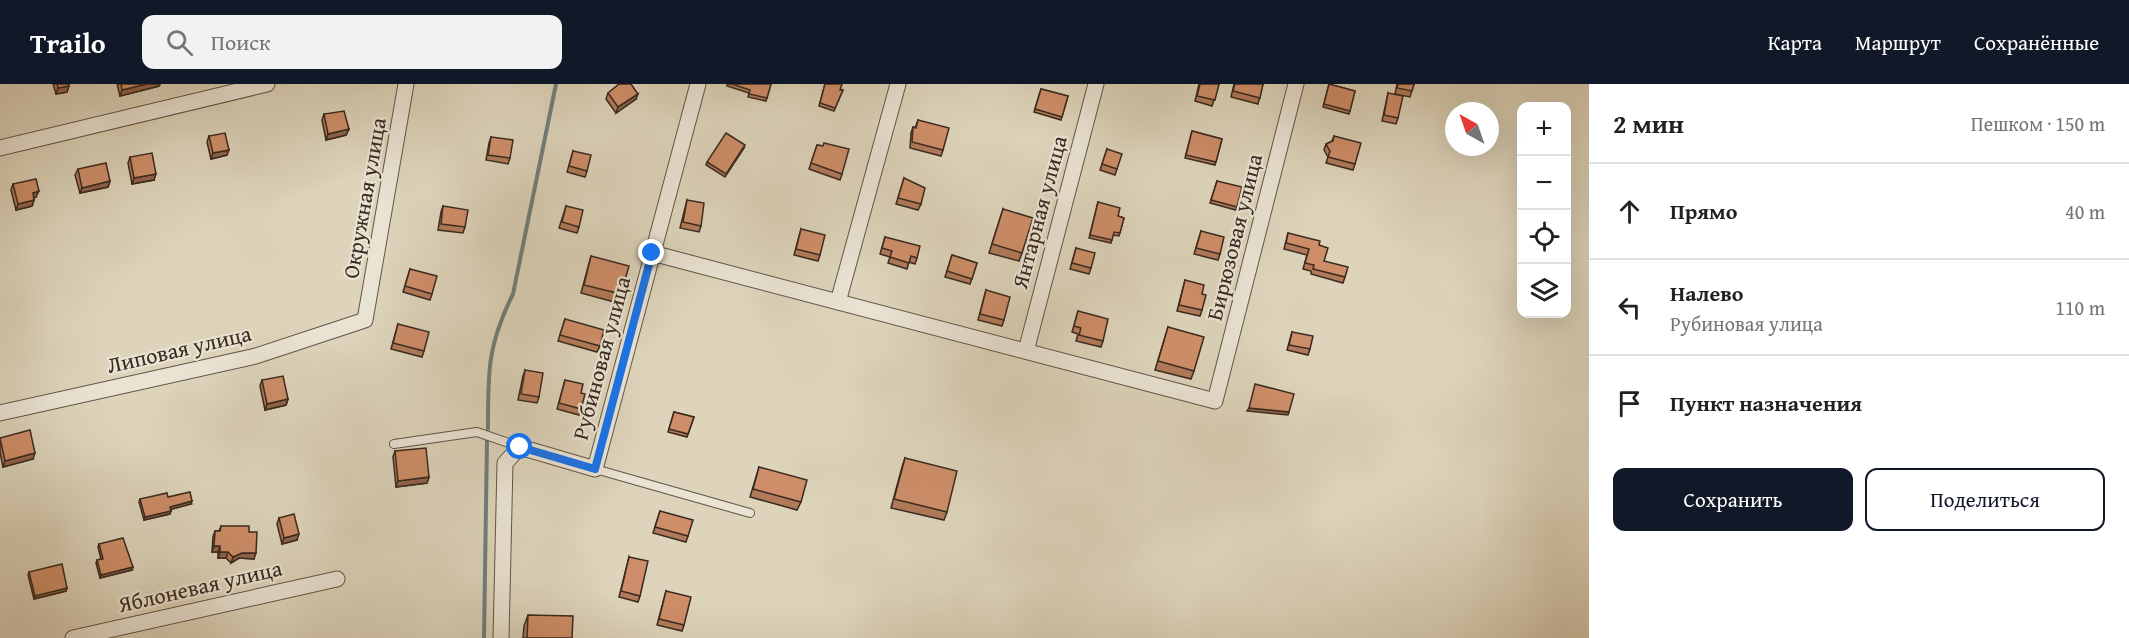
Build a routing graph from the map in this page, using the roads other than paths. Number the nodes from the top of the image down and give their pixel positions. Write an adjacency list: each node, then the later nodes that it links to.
1 (267, 84): 7 (street)
2 (406, 84): 10 (street, Окружная улица)
3 (698, 84): 8 (street, Рубиновая улица)
4 (898, 84): 9 (street)
5 (1096, 84): 11 (street, Янтарная улица)
6 (1296, 84): 11 (street, Бирюзовая улица)
7 (0, 148)
8 (652, 253): 9 (street); 15 (street, Рубиновая улица)
9 (838, 302): 11 (street)
10 (365, 320): 12 (street, Липовая улица)
11 (1026, 351)
12 (0, 413)
13 (394, 444): 14 (lane)
14 (520, 447): 15 (street); 19 (street)
15 (595, 469): 16 (lane)
16 (750, 513)
17 (337, 579): 18 (street, Яблоневая улица)
18 (73, 638)
19 (501, 638)

